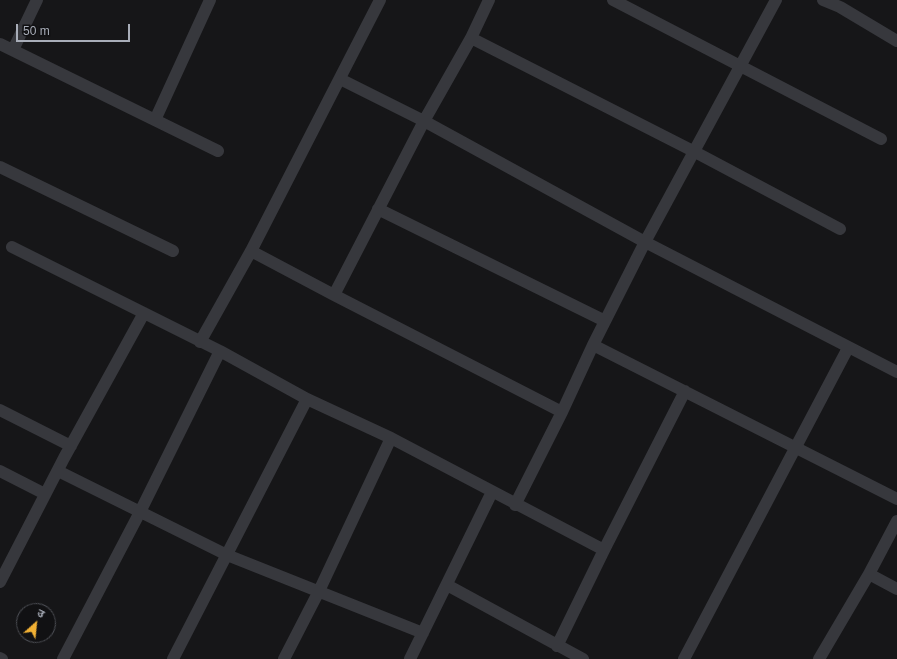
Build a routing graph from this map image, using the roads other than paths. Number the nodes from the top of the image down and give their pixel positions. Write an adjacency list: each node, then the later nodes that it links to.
1 (37, 0): 12 (street)
2 (210, 0): 15 (street)
3 (380, 0): 14 (street)
4 (489, 0): 9 (street)
5 (613, 0): 13 (street)
6 (776, 0): 13 (street)
7 (823, 0): 8 (street)
8 (841, 4): 10 (street)
9 (470, 38): 16 (street); 19 (street)
10 (897, 41)
11 (0, 44): 12 (street)
12 (13, 50): 15 (street)
13 (741, 67): 17 (street); 19 (street)
14 (340, 79): 16 (street); 26 (street)
15 (155, 120): 18 (street)
16 (424, 121): 21 (street); 23 (street)
17 (881, 139)
18 (218, 151)
19 (695, 152): 22 (street); 23 (street)
20 (0, 167): 25 (street)
21 (378, 209): 27 (street); 29 (street)
22 (840, 229)
23 (645, 242): 29 (street); 32 (street)
24 (12, 247): 28 (street)
25 (173, 251)
26 (251, 251): 27 (street); 30 (street)
27 (334, 295): 38 (street)
28 (144, 313): 30 (street); 40 (street)
29 (605, 321): 31 (street)
30 (200, 342): 33 (street)
31 (593, 345): 35 (street); 38 (street)
32 (848, 348): 34 (street); 41 (street)
33 (220, 351): 36 (street); 48 (street)
34 (897, 372)
35 (685, 391): 41 (street); 50 (street)
36 (307, 399): 39 (street); 51 (street)
37 (0, 410): 40 (street)
38 (562, 412): 47 (street)
39 (391, 438): 44 (street); 56 (street)
40 (71, 446): 43 (street)
41 (796, 447): 46 (street); 64 (street)
42 (0, 471): 45 (street)
43 (58, 471): 45 (street); 48 (street)
44 (492, 492): 47 (street); 54 (street)
45 (46, 494): 53 (street)
46 (897, 499)
47 (515, 505): 50 (street)
48 (140, 512): 51 (street); 59 (street)
49 (897, 520): 52 (street)
50 (604, 550): 58 (street)
51 (227, 555): 56 (street); 60 (street)
52 (869, 574): 55 (street); 65 (street)
53 (0, 582)
54 (447, 585): 57 (street); 58 (street)
55 (897, 589)
56 (319, 591): 57 (street); 61 (street)
57 (423, 633): 62 (street)
58 (557, 646): 63 (street)
59 (63, 659)
60 (173, 659)
61 (284, 659)
62 (410, 659)
63 (583, 659)
64 (684, 659)
65 (819, 659)

